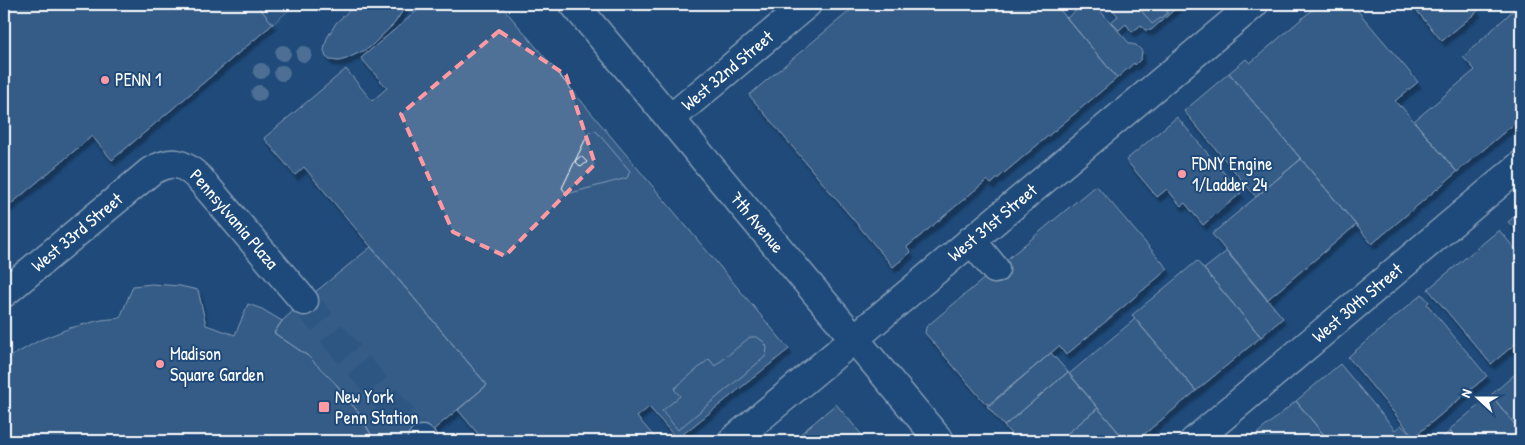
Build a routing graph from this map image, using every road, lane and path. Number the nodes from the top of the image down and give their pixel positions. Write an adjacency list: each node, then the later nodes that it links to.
1 (574, 4): 4 (street, 7th Avenue)
2 (807, 4): 4 (street, West 32nd Street)
3 (1254, 4): 7 (street, West 31st Street)
4 (670, 119): 11 (street, 7th Avenue)
5 (1521, 165): 14 (street, West 30th Street)
6 (151, 172): 9 (street, West 33rd Street); 10 (street, Pennsylvania Plaza)
7 (971, 240): 8 (street); 11 (street, West 31st Street)
8 (995, 269)
9 (4, 293)
10 (304, 301)
11 (854, 339): 12 (street, West 31st Street); 13 (street, 7th Avenue)
12 (732, 441)
13 (940, 441)
14 (1194, 441)

